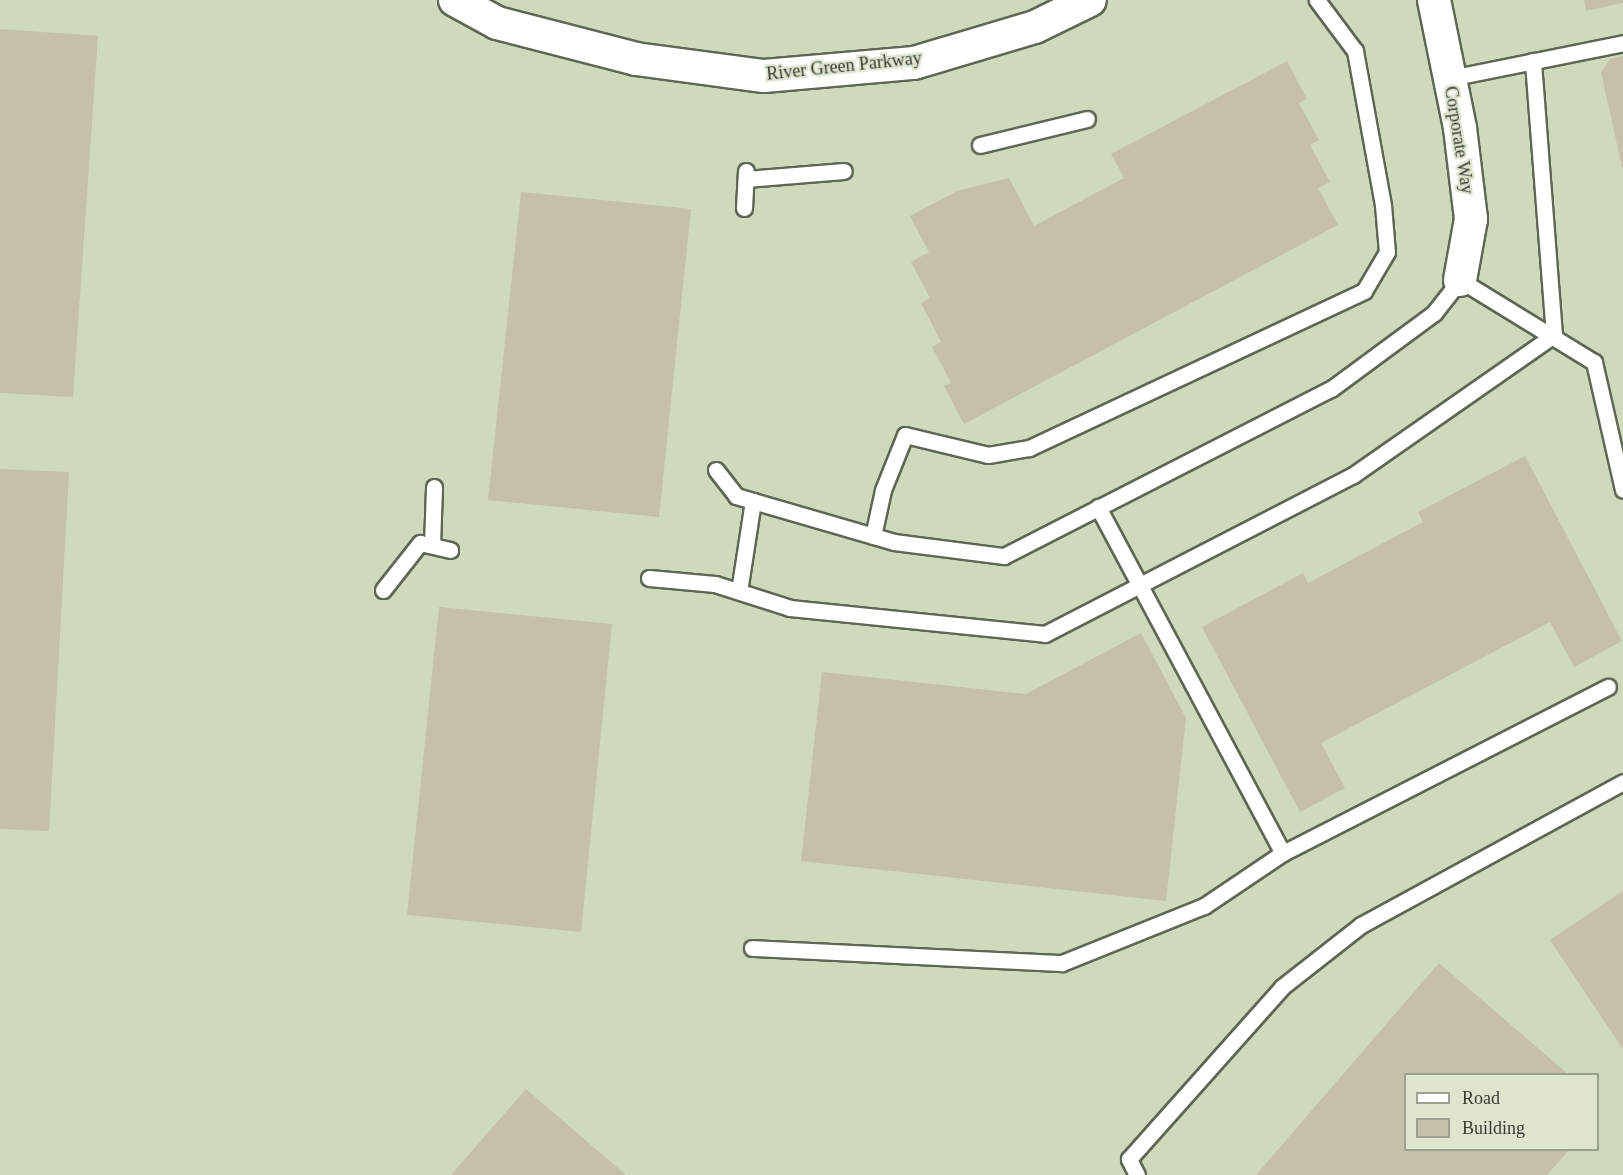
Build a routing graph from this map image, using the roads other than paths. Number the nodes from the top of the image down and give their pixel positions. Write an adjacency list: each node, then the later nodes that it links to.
1 (454, 0): 2 (street, River Green Parkway)
2 (1090, 0)
3 (1317, 0): 19 (lane)
4 (1434, 0): 7 (street, Corporate Way)
5 (1623, 43): 6 (lane)
6 (1533, 61): 7 (lane); 13 (lane)
7 (1450, 78): 12 (street, Corporate Way)
8 (1087, 119): 9 (lane)
9 (980, 145)
10 (844, 171): 11 (lane)
11 (744, 208)
12 (1460, 280): 13 (lane); 18 (lane)
13 (1554, 335): 16 (lane); 23 (lane)
14 (717, 470): 17 (lane)
15 (434, 487): 20 (lane)
16 (1623, 490)
17 (753, 501): 19 (lane); 25 (lane)
18 (1098, 507): 19 (lane); 23 (lane)
19 (873, 536)
20 (432, 545): 21 (lane); 24 (lane)
21 (450, 550)
22 (649, 578): 25 (lane)
23 (1139, 585): 25 (lane); 28 (lane)
24 (383, 590)
25 (739, 591)
26 (1608, 687): 28 (lane)
27 (1623, 782): 30 (lane)
28 (1283, 853): 29 (lane)
29 (752, 948)
30 (1137, 1175)

